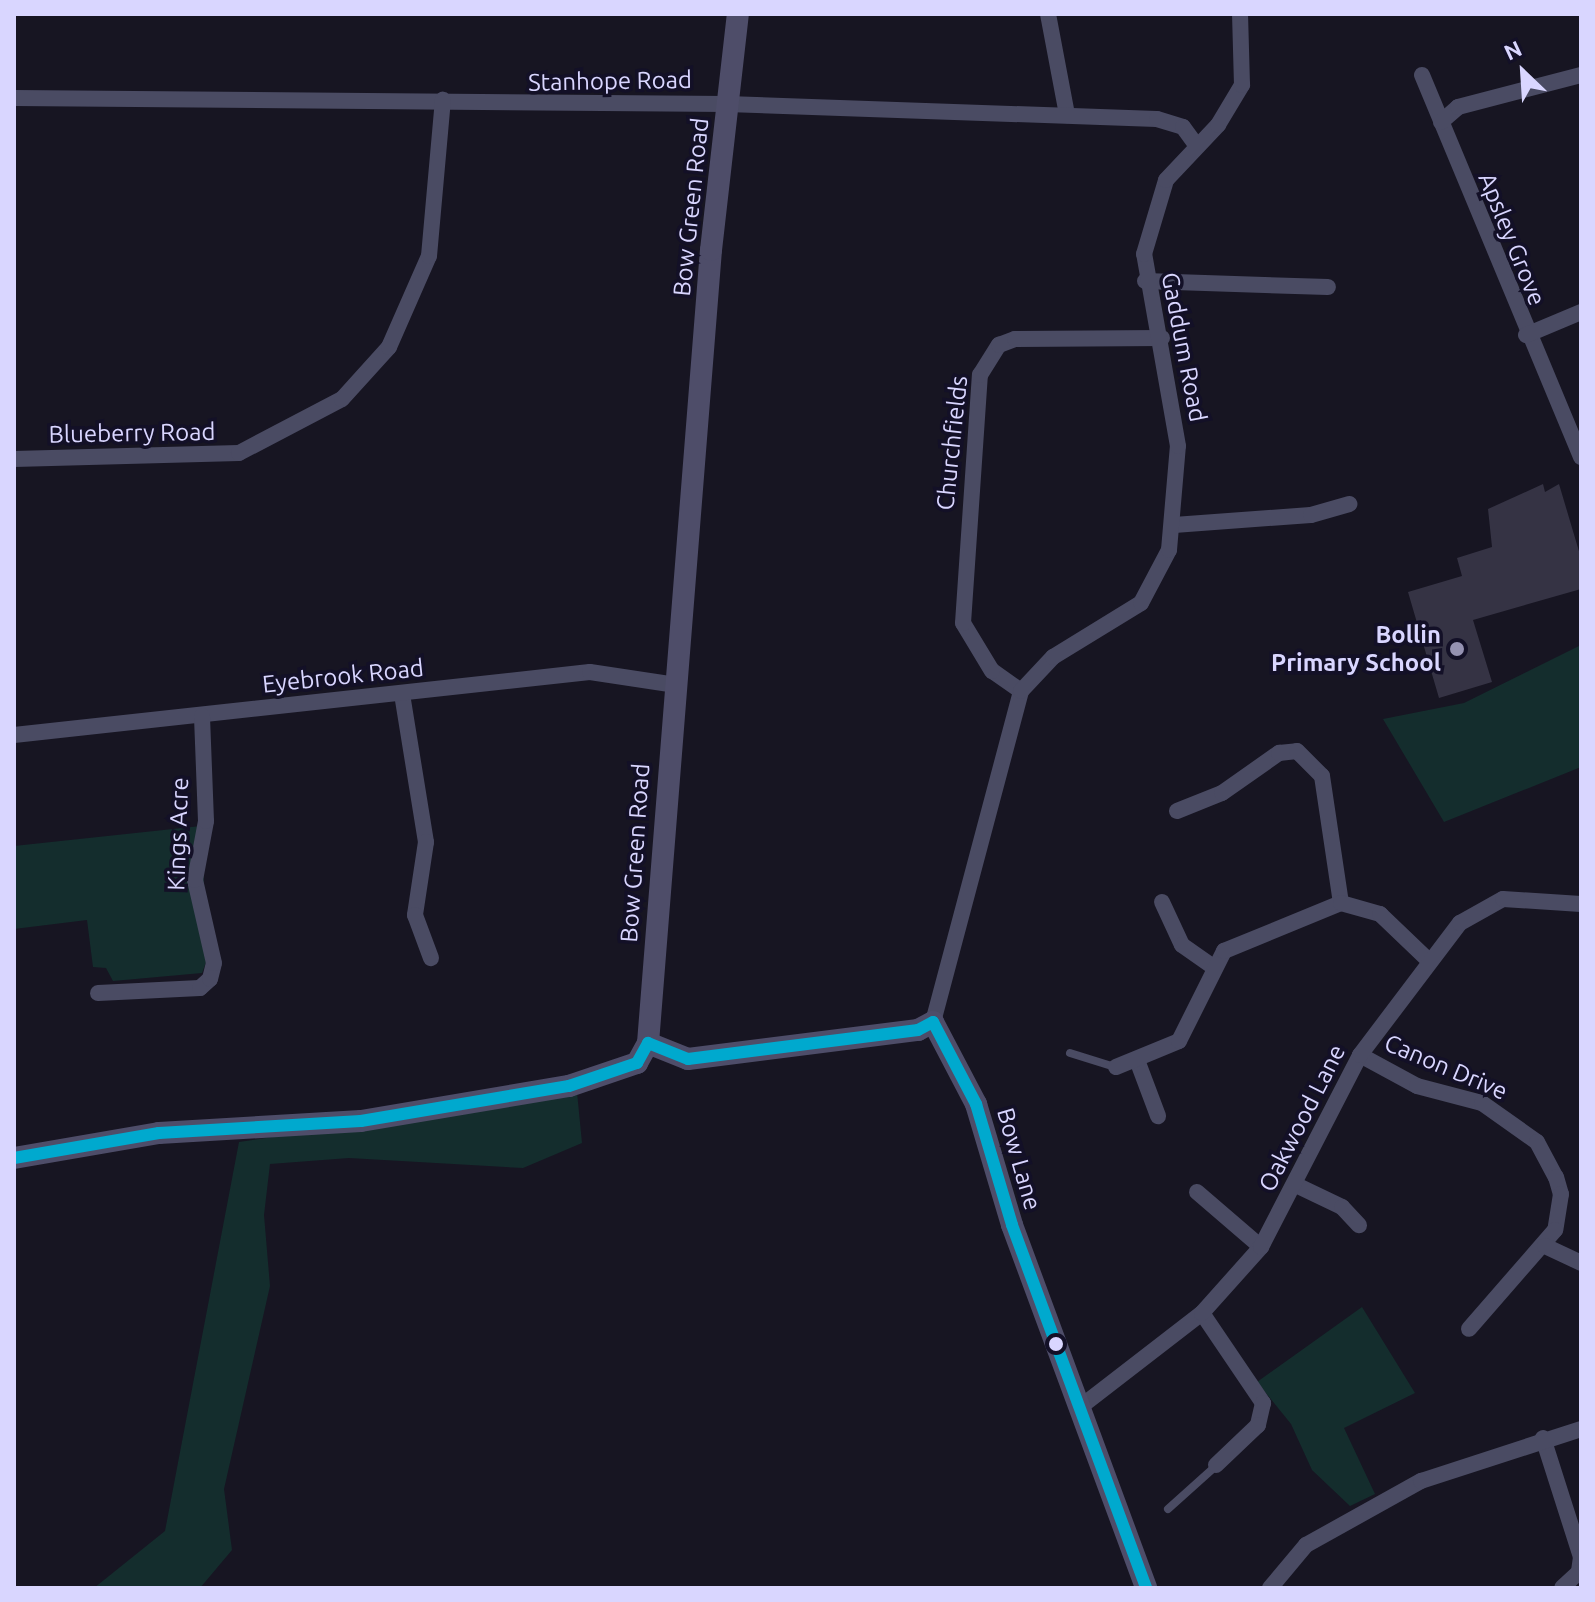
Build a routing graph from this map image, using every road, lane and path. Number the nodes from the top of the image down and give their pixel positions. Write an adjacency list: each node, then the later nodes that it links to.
1 (738, 14): 8 (main road, Bow Green Road)
2 (1048, 14): 9 (street)
3 (1240, 14): 11 (street, Gaddum Road)
4 (1422, 75): 10 (street, Apsley Grove)
5 (1581, 75): 10 (street)
6 (14, 98): 7 (street, Stanhope Road)
7 (443, 100): 8 (street, Stanhope Road); 20 (street, Blueberry Road)
8 (727, 104): 9 (street, Stanhope Road); 23 (main road, Bow Green Road)
9 (1067, 115): 11 (street, Stanhope Road)
10 (1441, 122): 15 (street, Apsley Grove)
11 (1196, 145): 12 (street, Gaddum Road)
12 (1145, 281): 13 (street); 16 (street, Gaddum Road)
13 (1328, 287)
14 (1581, 312): 15 (street)
15 (1526, 335): 17 (street, Apsley Grove)
16 (1162, 338): 22 (street, Gaddum Road); 24 (street, Churchfields)
17 (1561, 421): 18 (street); 19 (street, Apsley Grove)
18 (1581, 432)
19 (1581, 457)
20 (14, 459)
21 (1349, 504): 22 (street)
22 (1174, 525): 24 (street, Gaddum Road)
23 (676, 685): 25 (street, Eyebrook Road); 37 (main road, Bow Green Road)
24 (1021, 691): 36 (street, Gaddum Road)
25 (402, 694): 26 (street, Eyebrook Road); 32 (street)
26 (202, 716): 27 (street, Eyebrook Road); 35 (street, Kings Acre)
27 (14, 735)
28 (1177, 811): 30 (street)
29 (1162, 902): 34 (street)
30 (1341, 903): 33 (street); 34 (street)
31 (1581, 904): 33 (street, Oakwood Lane)
32 (431, 958)
33 (1426, 958): 39 (street, Oakwood Lane)
34 (1212, 966): 40 (street)
35 (98, 993)
36 (933, 1022): 37 (main road); 52 (main road, Bow Lane)
37 (648, 1043): 43 (main road)
38 (1070, 1053): 41 (lane)
39 (1360, 1055): 44 (street, Oakwood Lane); 47 (street, Canon Drive)
40 (1137, 1060): 41 (street); 42 (street)
41 (1116, 1067)
42 (1158, 1116)
43 (14, 1158)
44 (1296, 1185): 46 (street); 48 (street, Oakwood Lane)
45 (1197, 1192): 48 (street)
46 (1359, 1225)
47 (1545, 1246): 49 (street); 51 (street, Canon Drive)
48 (1261, 1247): 50 (street, Oakwood Lane)
49 (1581, 1263)
50 (1202, 1313): 52 (street, Oakwood Lane); 55 (street)
51 (1469, 1329)
52 (1079, 1408): 57 (main road, Bow Lane)
53 (1581, 1429): 54 (street)
54 (1543, 1438): 58 (street); 59 (street)
55 (1216, 1465): 56 (lane)
56 (1168, 1509)
57 (1146, 1588)
58 (1270, 1588)
59 (1562, 1588)

